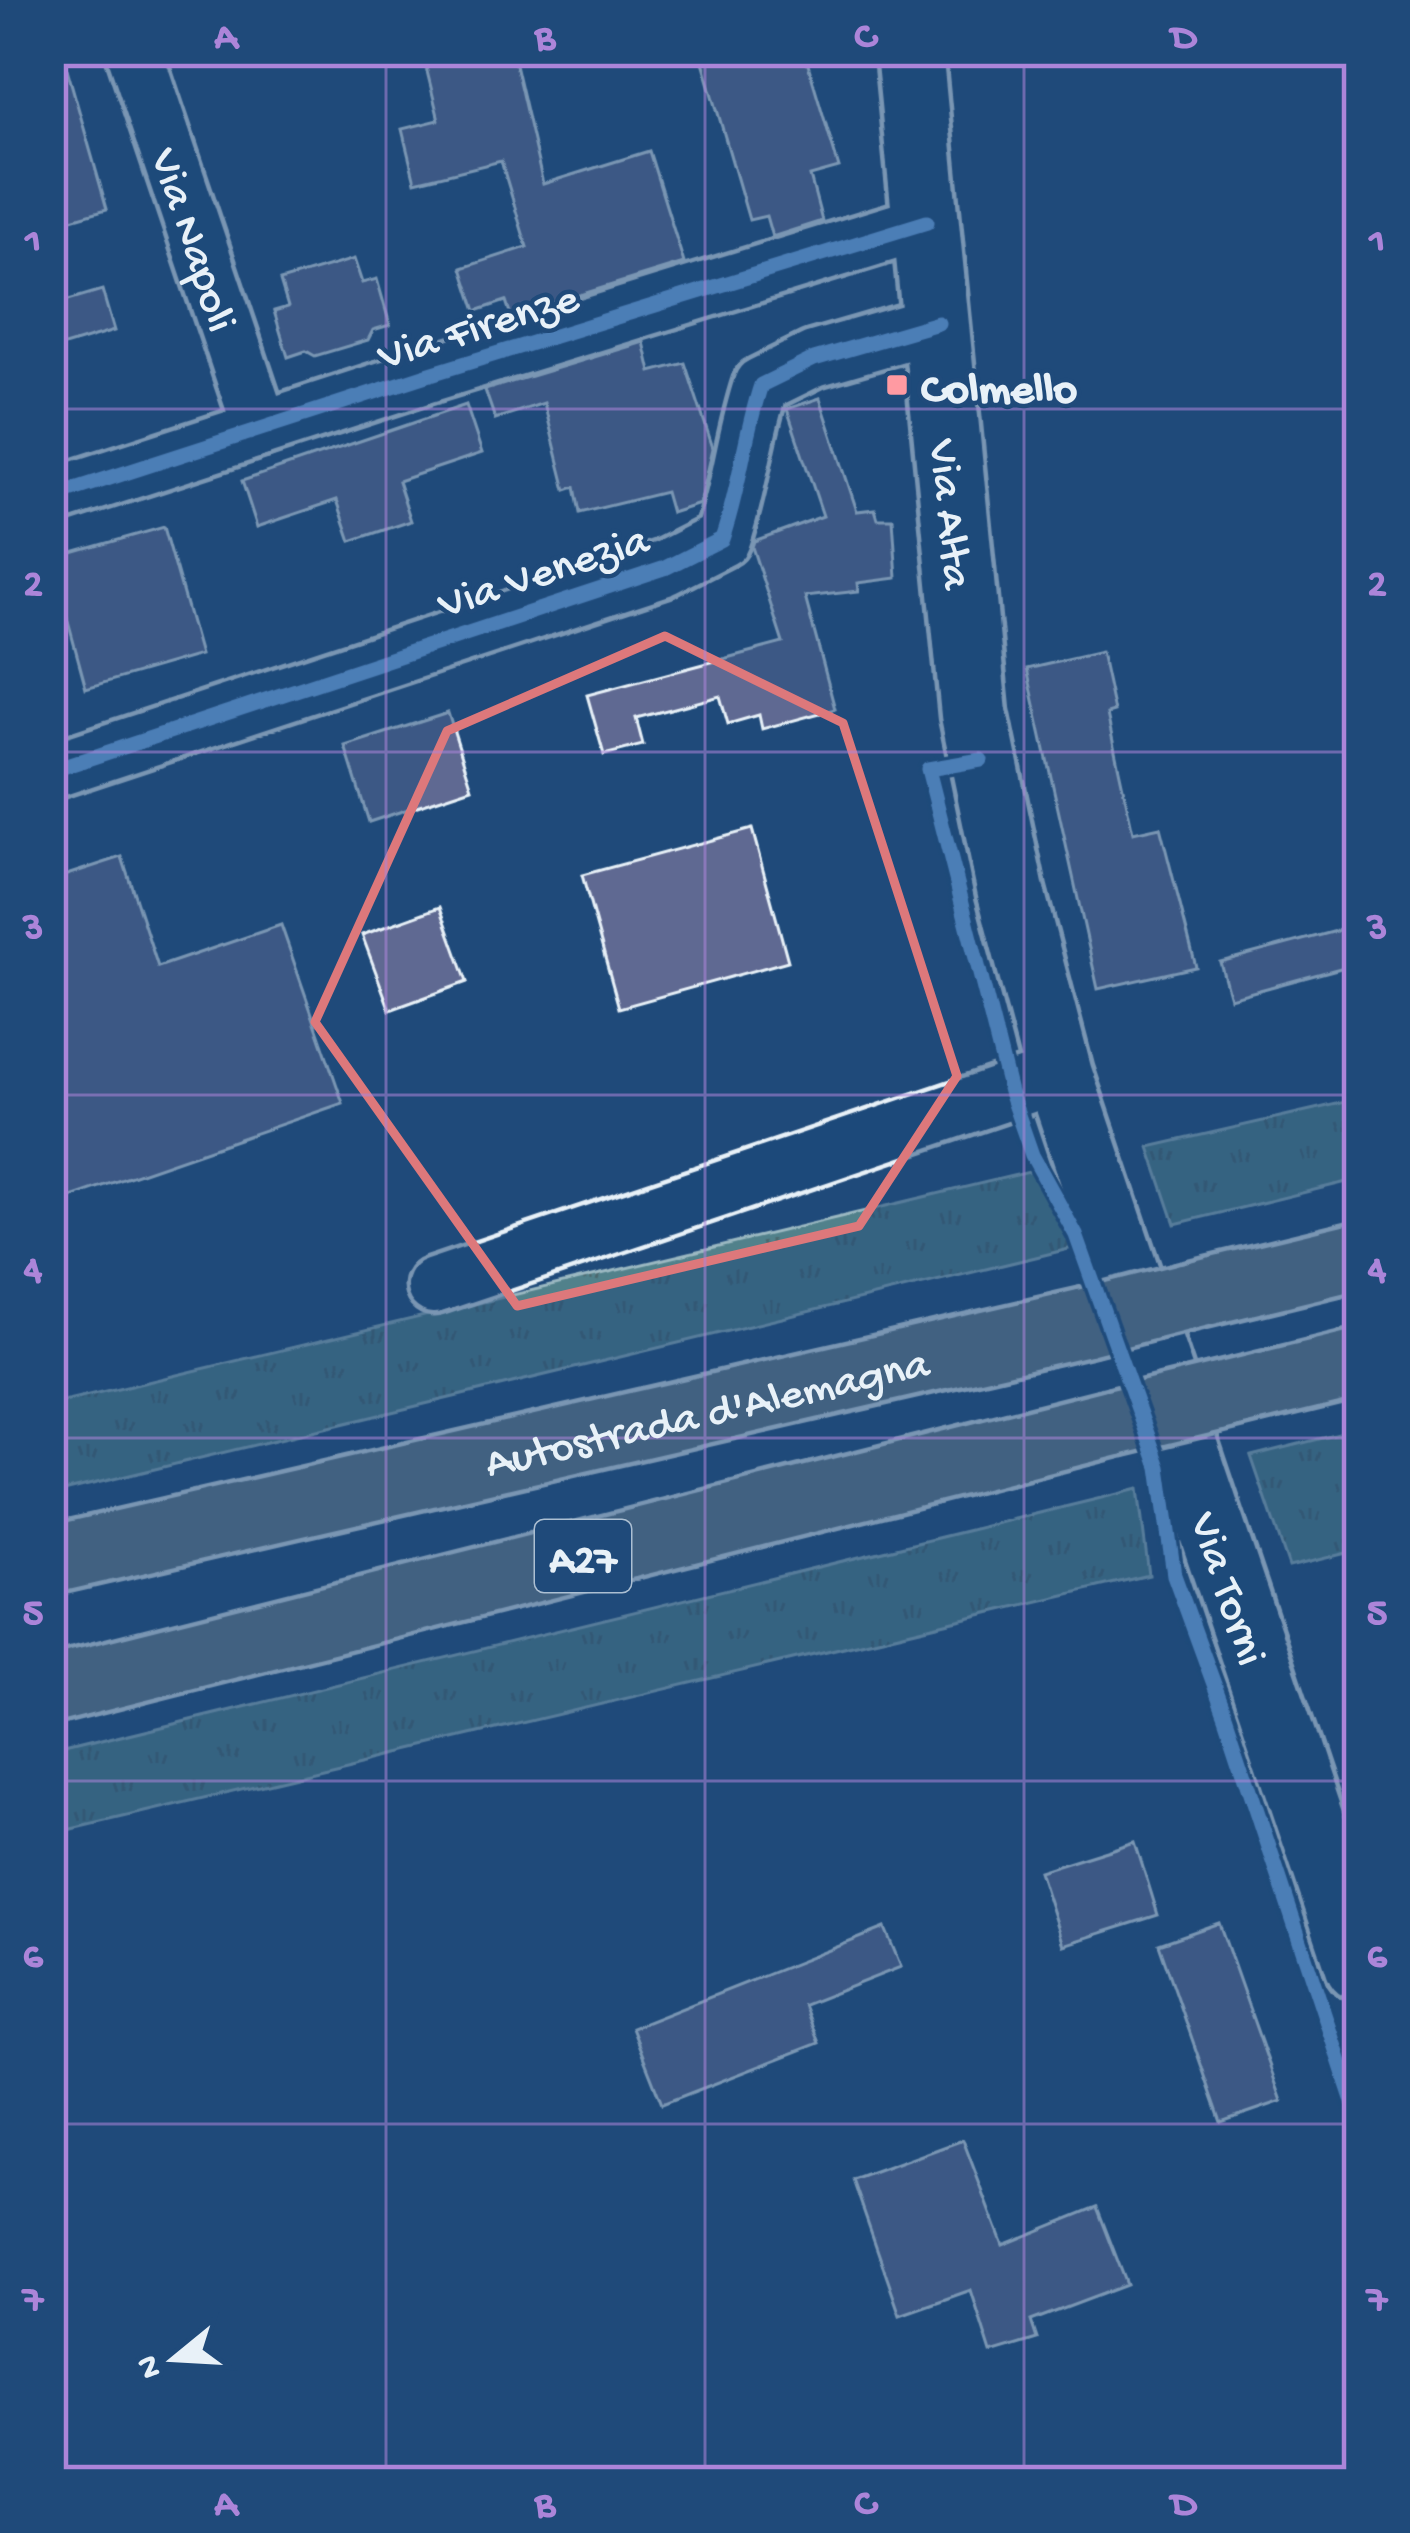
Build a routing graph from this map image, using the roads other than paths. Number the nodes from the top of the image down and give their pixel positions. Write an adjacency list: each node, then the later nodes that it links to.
1 (134, 51): 5 (street, Via Napoli)
2 (908, 51): 3 (main road, Via Alta)
3 (927, 222): 4 (main road, Via Alta); 5 (street, Via Firenze)
4 (938, 323): 7 (main road, Via Alta); 8 (street, Via Venezia)
5 (261, 429): 6 (street, Via Firenze)
6 (51, 497)
7 (981, 760): 9 (main road, Via Torni)
8 (51, 771)
9 (1059, 1076): 11 (street); 15 (main road, Via Torni)
10 (1359, 1256): 13 (highway, Autostrada d'Alemagna, bridge)
11 (434, 1286)
12 (1359, 1364): 14 (highway, A27, bridge)
13 (51, 1560)
14 (51, 1690)
15 (1359, 1966)

